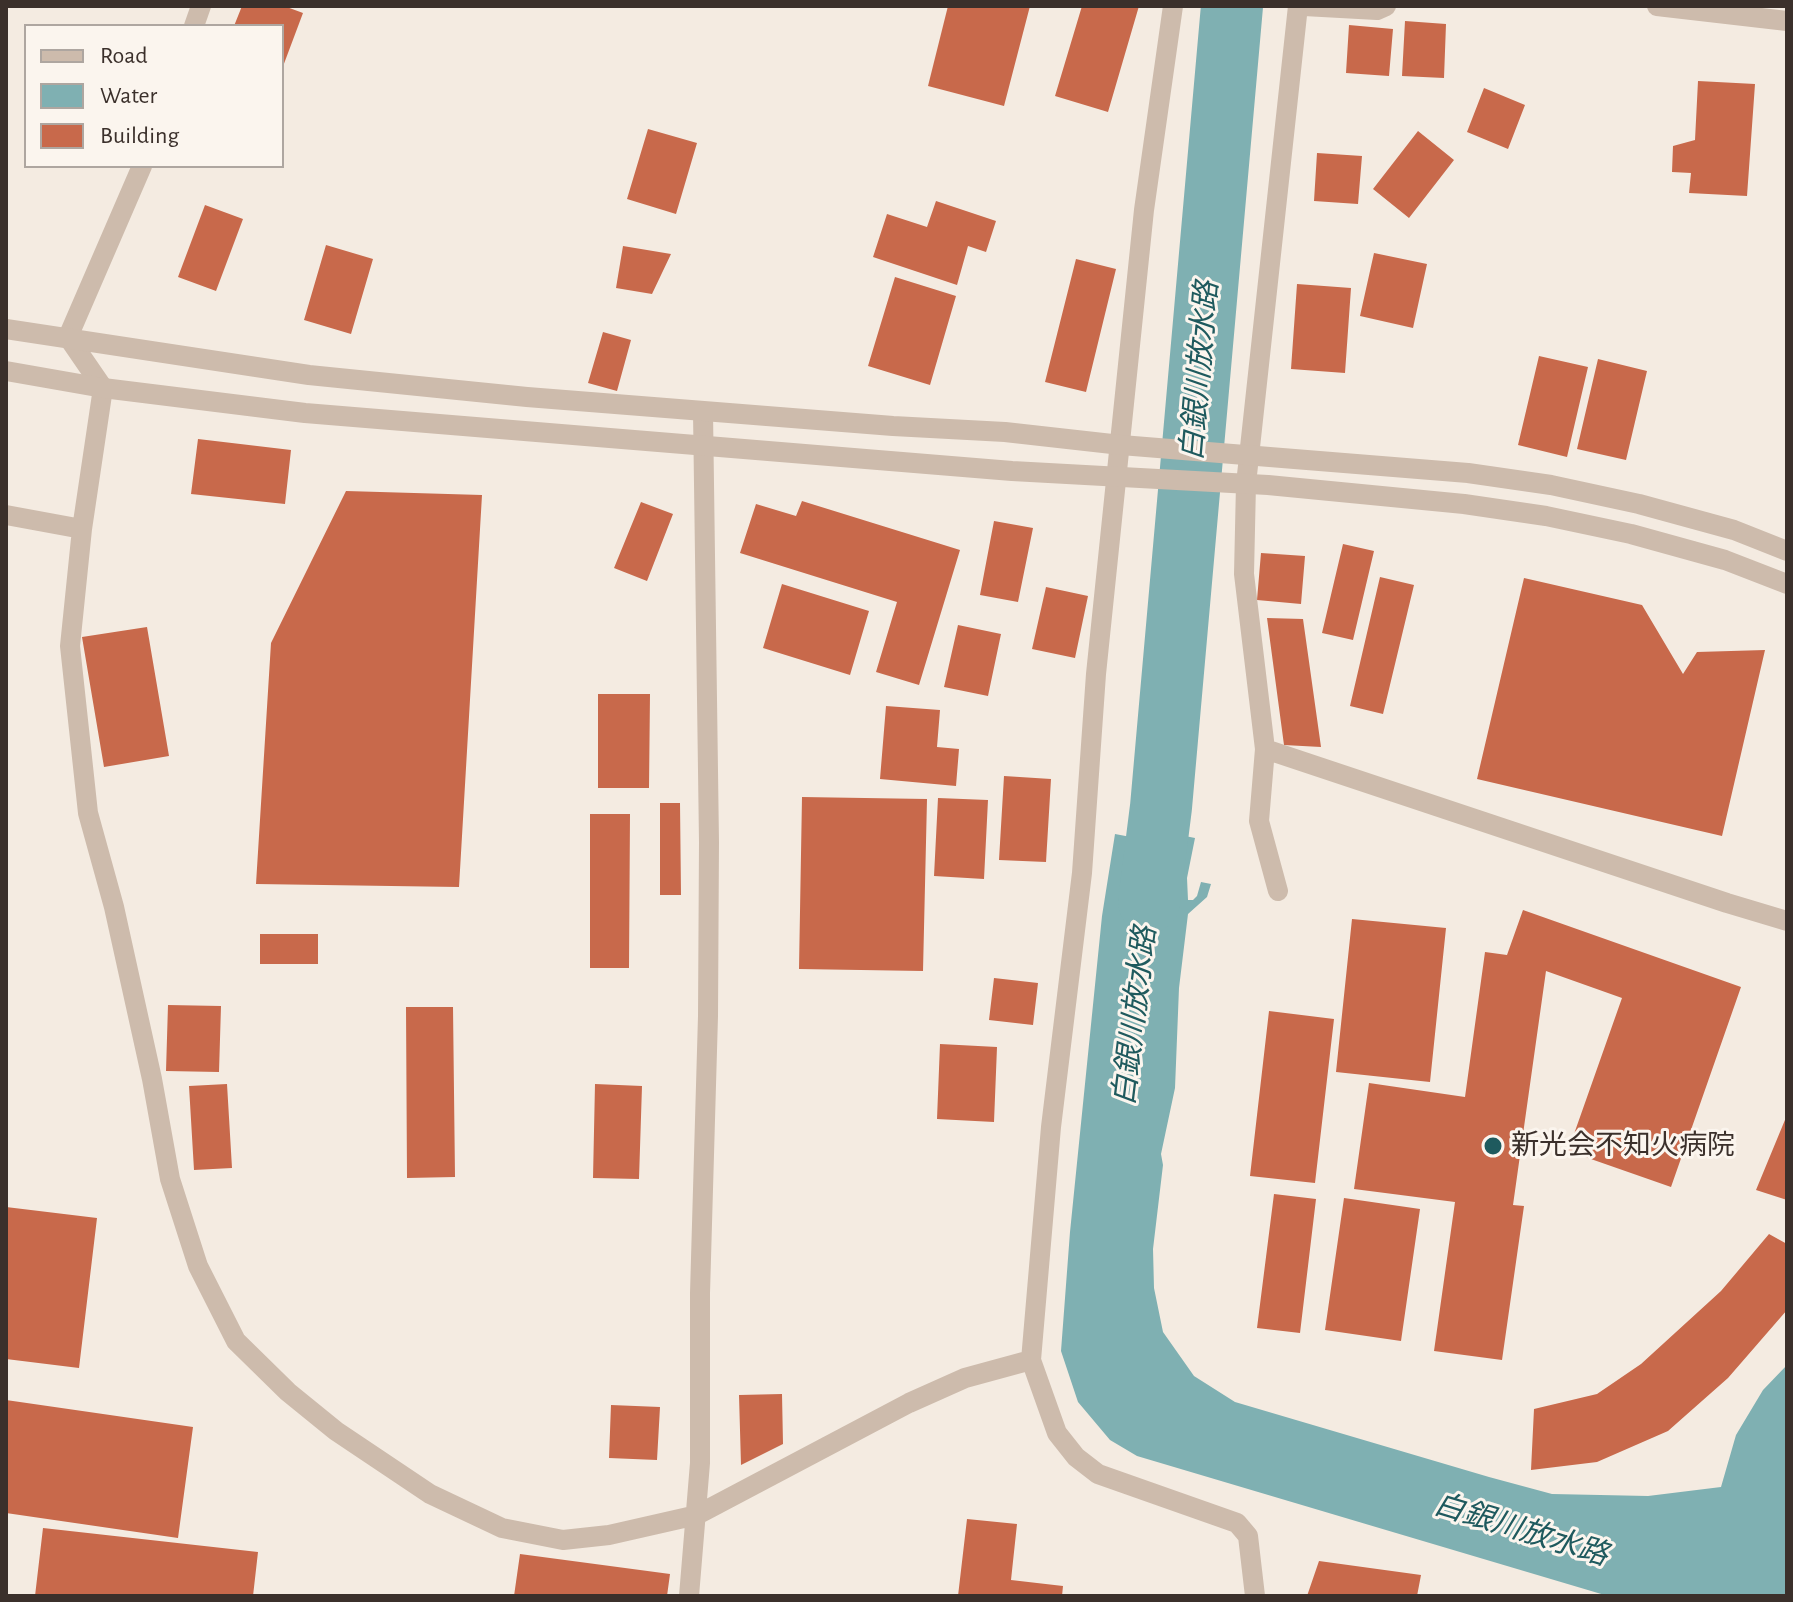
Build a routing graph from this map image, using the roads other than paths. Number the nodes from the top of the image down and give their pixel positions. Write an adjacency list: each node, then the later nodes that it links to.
1 (1173, 6): 12 (street)
2 (1301, 6): 3 (street); 14 (street)
3 (1386, 6)
4 (1657, 6): 5 (street)
5 (1787, 21)
6 (141, 168): 8 (street)
7 (6, 329): 8 (street)
8 (68, 337): 10 (street); 11 (street)
9 (6, 371): 10 (street)
10 (103, 388): 13 (street); 18 (street)
11 (703, 412): 12 (street); 13 (street)
12 (1121, 445): 14 (street); 15 (street)
13 (705, 447): 15 (street); 25 (street)
14 (1249, 455): 16 (street); 19 (street)
15 (1117, 475): 16 (street); 24 (street)
16 (1246, 484): 20 (street); 21 (street)
17 (6, 515): 18 (street)
18 (82, 529): 25 (street)
19 (1787, 551)
20 (1787, 584)
21 (1265, 749): 22 (street); 23 (street)
22 (1278, 891)
23 (1787, 921)
24 (1031, 1360): 25 (street); 27 (street)
25 (697, 1515): 26 (street)
26 (689, 1596)
27 (1255, 1596)

